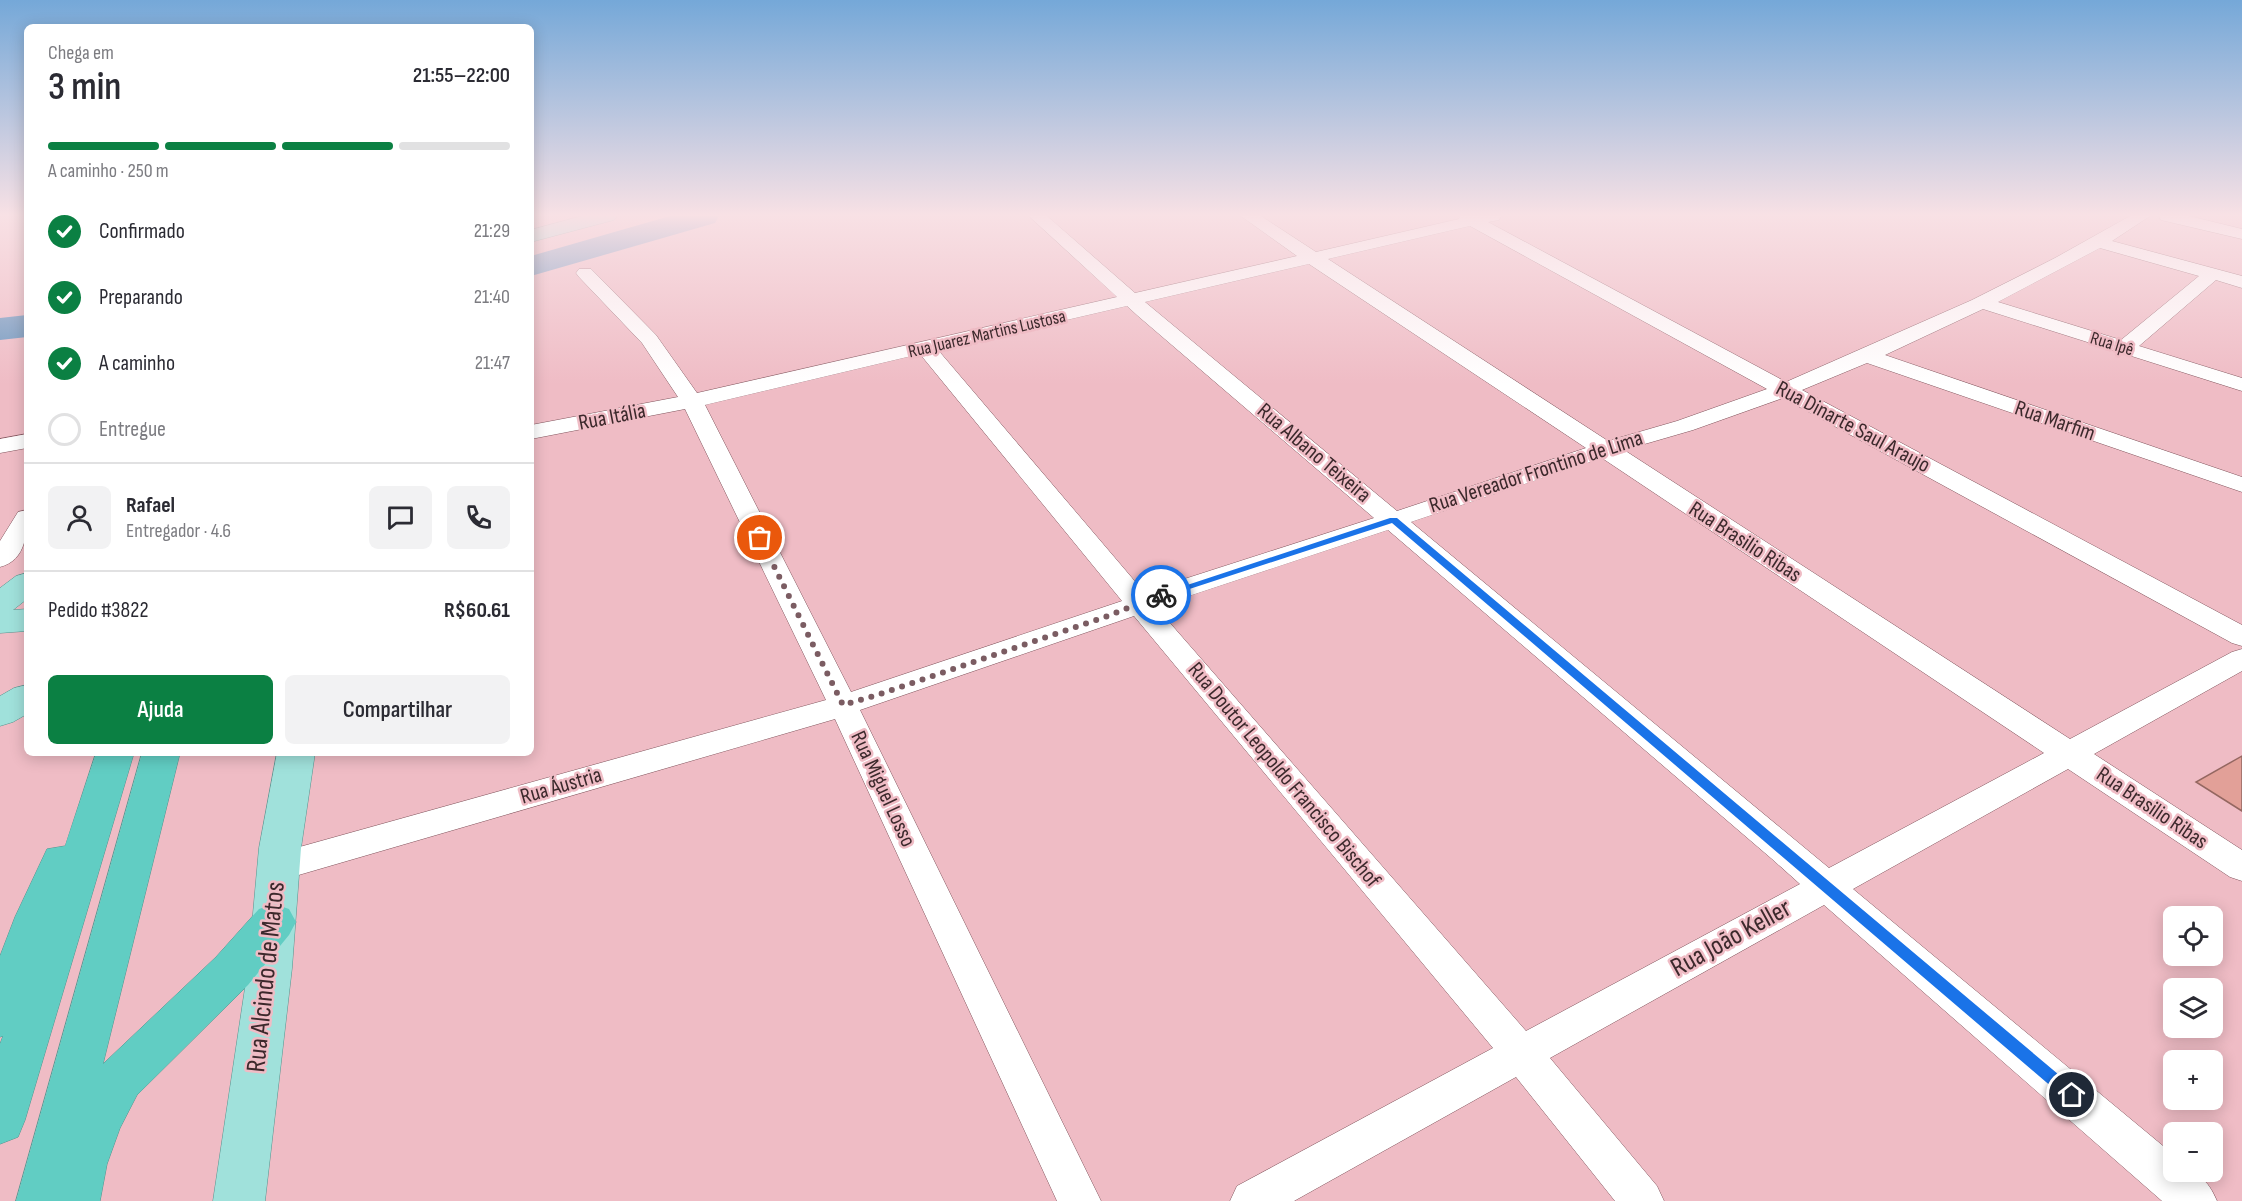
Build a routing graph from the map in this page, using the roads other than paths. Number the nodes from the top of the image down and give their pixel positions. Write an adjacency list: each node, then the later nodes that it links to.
1 (1101, 272): 10 (street, Rua Albano Teixeira)
2 (1251, 272): 10 (street, Rua Juarez Martins Lustosa)
3 (1334, 272): 21 (street, Rua Brasilio Ribas)
4 (1574, 272): 16 (street, Rua Dinarte Saul Araujo)
5 (2043, 272): 11 (street, Rua Vereador Frontino de Lima)
6 (2205, 272): 8 (street)
7 (585, 273): 17 (street, Rua Miguel Losso)
8 (2212, 274): 9 (street); 12 (street)
9 (2242, 282)
10 (1132, 299): 13 (street, Rua Juarez Martins Lustosa); 23 (street, Rua Albano Teixeira)
11 (1982, 303): 12 (street, Rua Ipê); 14 (street, Rua Vereador Frontino de Lima)
12 (2124, 348): 15 (street, Rua Ipê)
13 (926, 349): 17 (street, Rua Juarez Martins Lustosa); 28 (street, Rua Doutor Leopoldo Francisco Bischof)
14 (1868, 356): 16 (street, Rua Vereador Frontino de Lima); 22 (street, Rua Marfim)
15 (2242, 385)
16 (1786, 391): 21 (street, Rua Vereador Frontino de Lima); 31 (street, Rua Dinarte Saul Araujo)
17 (692, 401): 18 (street, Rua Itália); 33 (street, Rua Miguel Losso)
18 (534, 431)
19 (24, 442): 20 (street)
20 (0, 446)
21 (1603, 449): 23 (street, Rua Vereador Frontino de Lima); 34 (street, Rua Brasilio Ribas)
22 (2242, 485)
23 (1394, 520): 28 (street, Rua Vereador Frontino de Lima); 41 (street, Rua Albano Teixeira)
24 (24, 522): 25 (street)
25 (0, 559)
26 (24, 585): 27 (main road)
27 (0, 604)
28 (1139, 604): 33 (street, Rua Vereador Frontino de Lima); 44 (street, Rua Doutor Leopoldo Francisco Bischof)
29 (24, 621): 30 (main road)
30 (0, 622)
31 (2242, 637)
32 (2242, 658): 34 (street, Rua João Keller)
33 (843, 705): 39 (street, Rua Áustria); 49 (street, Rua Miguel Losso)
34 (2070, 753): 40 (street, Rua Brasilio Ribas); 41 (street, Rua João Keller)
35 (112, 756): 43 (highway)
36 (112, 756): 45 (highway)
37 (159, 756): 46 (highway)
38 (296, 756): 39 (main road, Rua Alcindo de Matos)
39 (278, 867): 42 (main road, Rua Alcindo de Matos)
40 (2242, 867)
41 (1827, 886): 44 (street, Rua João Keller); 52 (street, Rua Albano Teixeira)
42 (274, 922): 47 (highway); 48 (main road, Rua Alcindo de Matos)
43 (0, 1016)
44 (1521, 1054): 50 (street, Rua João Keller); 51 (street, Rua Doutor Leopoldo Francisco Bischof)
45 (0, 1120)
46 (42, 1201)
47 (74, 1201)
48 (239, 1201)
49 (1079, 1201)
50 (1252, 1201)
51 (1642, 1201)
52 (2196, 1201)

